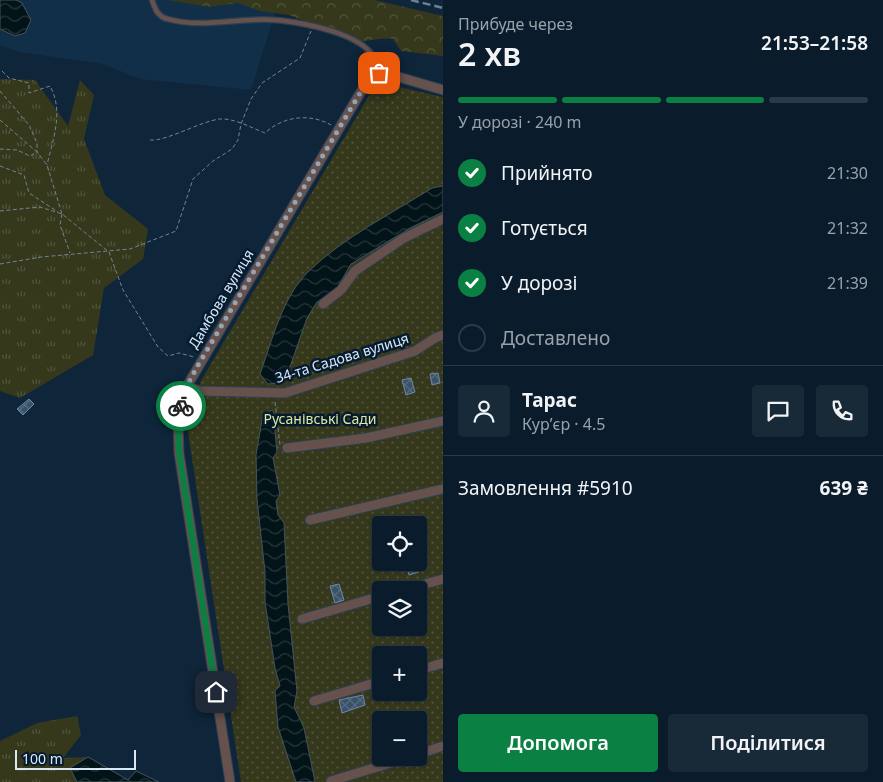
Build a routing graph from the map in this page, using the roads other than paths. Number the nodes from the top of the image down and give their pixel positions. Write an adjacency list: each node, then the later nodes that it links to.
1 (152, 0): 2 (lane)
2 (375, 74): 3 (street); 7 (street, Дамбова вулиця)
3 (443, 90)
4 (443, 219): 5 (street)
5 (323, 304)
6 (443, 335): 7 (street, 34-та Садова вулиця)
7 (187, 386): 24 (street, Дамбова вулиця)
8 (443, 421): 9 (street)
9 (287, 448)
10 (443, 489): 11 (street)
11 (310, 520)
12 (443, 579): 13 (street)
13 (427, 584)
14 (372, 599): 15 (street)
15 (302, 618)
16 (443, 663): 17 (street)
17 (427, 668)
18 (372, 684): 19 (street)
19 (314, 701)
20 (443, 746): 21 (street)
21 (427, 751)
22 (380, 766): 23 (street)
23 (330, 781)
24 (230, 782)

